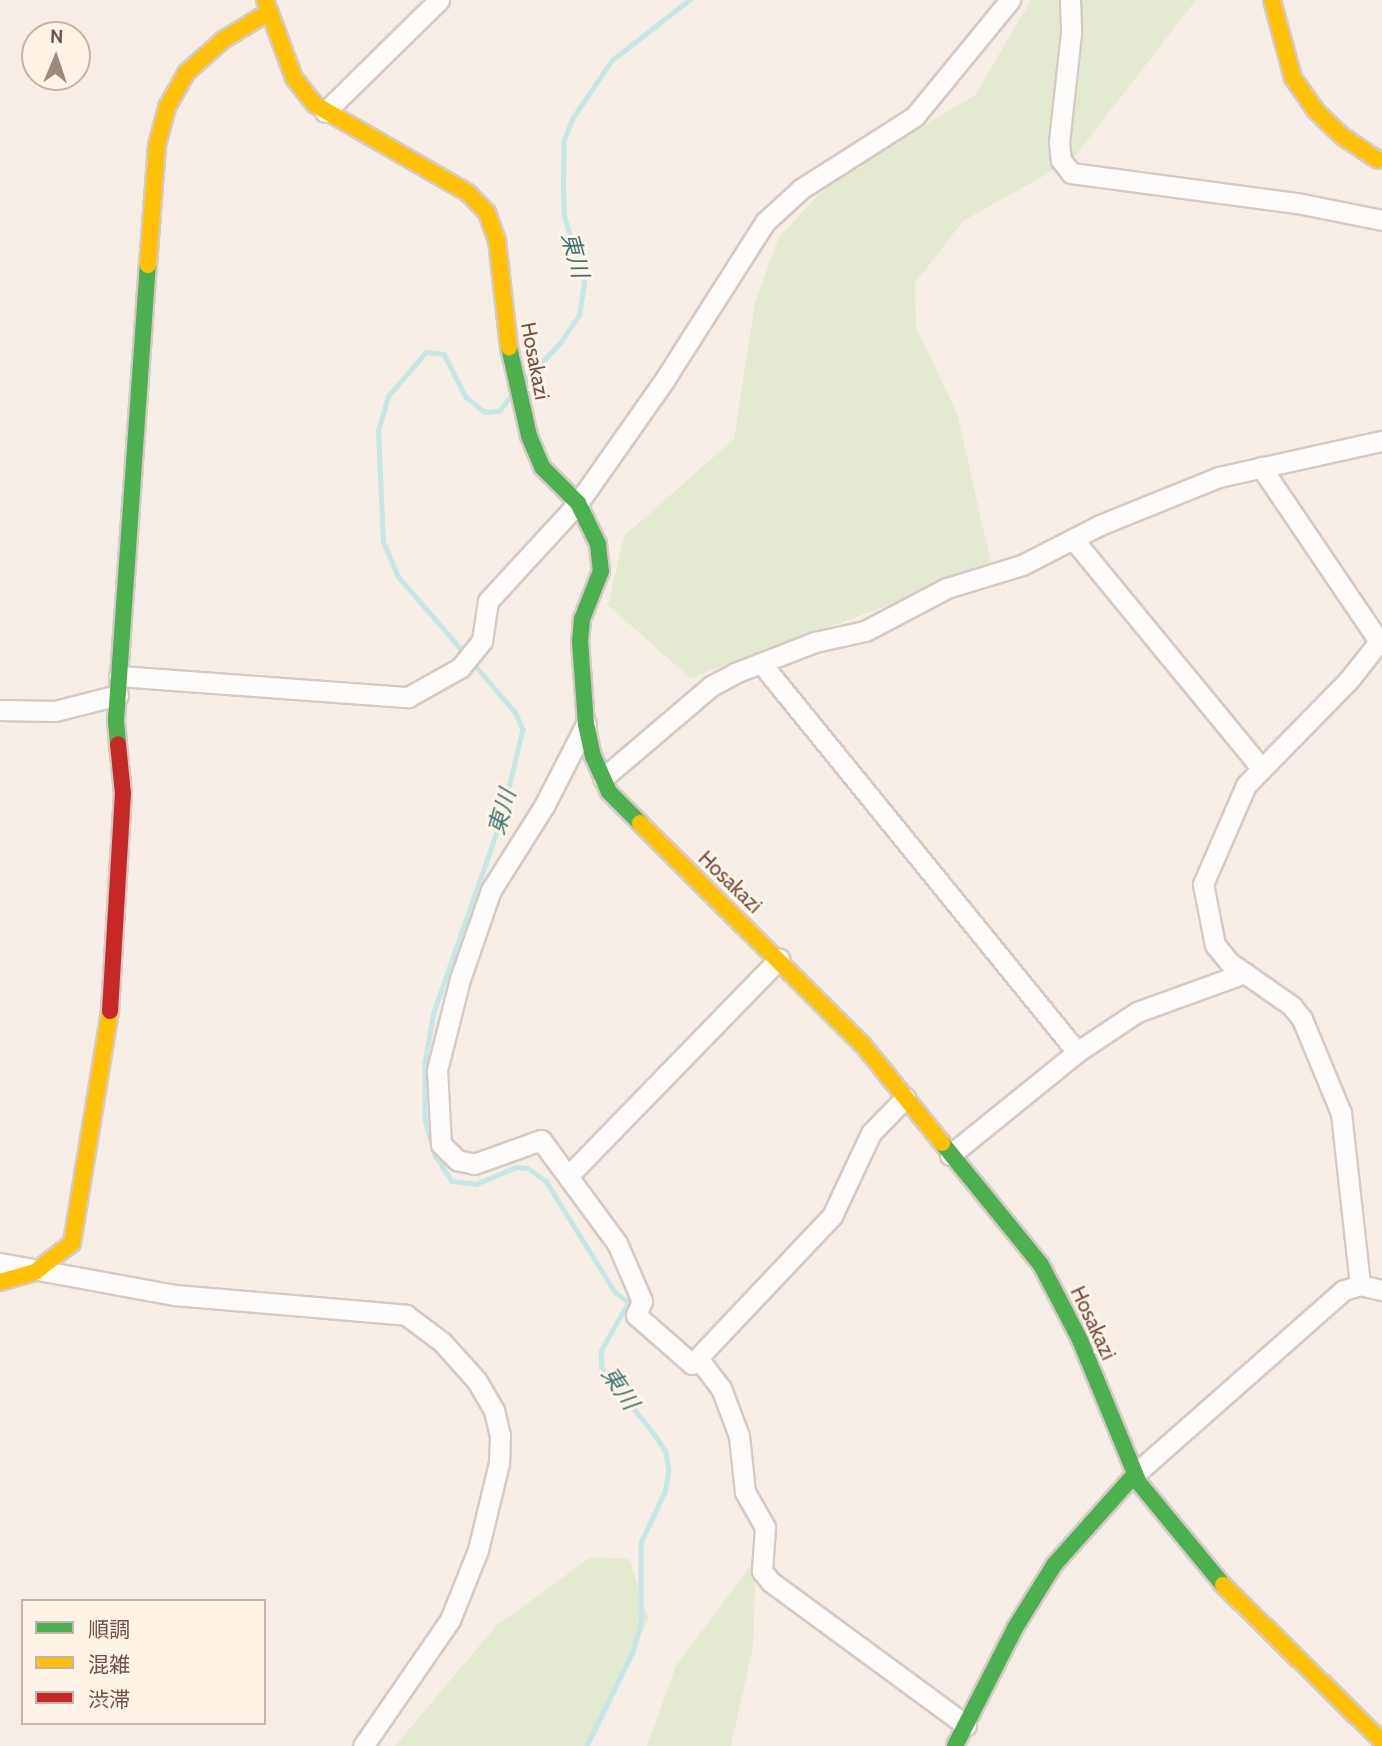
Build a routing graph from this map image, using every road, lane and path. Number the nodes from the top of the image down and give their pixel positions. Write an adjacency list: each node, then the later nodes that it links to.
1 (439, 0): 6 (street)
2 (1010, 0): 11 (street)
3 (1070, 0): 8 (street)
4 (1272, 0): 7 (main road)
5 (266, 3): 6 (main road, Hosakazi); 15 (main road)
6 (326, 112): 11 (main road, Hosakazi)
7 (1378, 160)
8 (1382, 220)
9 (1382, 441): 10 (street)
10 (1261, 467): 12 (street); 13 (street)
11 (578, 503): 15 (street); 17 (main road, Hosakazi)
12 (1073, 539): 14 (street); 18 (street)
13 (1380, 639): 18 (street)
14 (761, 663): 19 (street); 22 (street)
15 (119, 685): 16 (street); 27 (main road)
16 (0, 710)
17 (586, 723): 19 (main road, Hosakazi); 25 (street)
18 (1261, 768): 21 (street)
19 (603, 778): 20 (main road, Hosakazi)
20 (779, 959): 23 (main road, Hosakazi); 25 (street)
21 (1245, 974): 22 (street); 29 (street)
22 (1077, 1052): 24 (street)
23 (905, 1098): 24 (main road, Hosakazi); 31 (street)
24 (950, 1155): 32 (main road, Hosakazi)
25 (568, 1177): 31 (street)
26 (0, 1263): 27 (street)
27 (35, 1272): 28 (main road); 35 (street)
28 (0, 1282)
29 (1360, 1285): 30 (street); 32 (street)
30 (1382, 1290)
31 (698, 1358): 33 (street)
32 (1135, 1474): 33 (main road); 34 (main road, Hosakazi)
33 (966, 1725): 36 (main road)
34 (1382, 1741)
35 (363, 1746)
36 (955, 1746)

